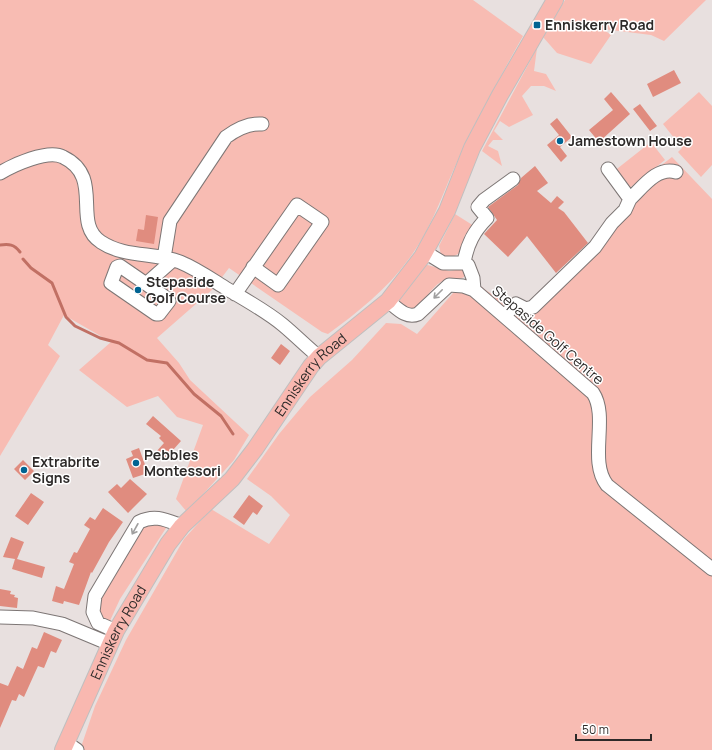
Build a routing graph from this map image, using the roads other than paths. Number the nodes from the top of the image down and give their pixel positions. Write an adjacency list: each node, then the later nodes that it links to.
1 (555, 0): 8 (main road, Enniskerry Road)
2 (262, 124): 9 (street)
3 (608, 169): 7 (street)
4 (676, 172): 7 (street)
5 (0, 173): 9 (street)
6 (513, 179): 10 (street)
7 (630, 199): 16 (street)
8 (425, 252): 10 (street); 15 (main road, Enniskerry Road)
9 (169, 259): 12 (street); 14 (street)
10 (464, 263): 13 (street)
11 (253, 267): 11 (street); 14 (street)
12 (147, 283)
13 (474, 290): 15 (street, one-way to 15); 16 (street, Stepaside Golf Centre)
14 (235, 294): 17 (street)
15 (388, 301): 17 (main road, Enniskerry Road)
16 (504, 316): 19 (street, Stepaside Golf Centre)
17 (319, 358): 18 (main road, Enniskerry Road)
18 (182, 526): 21 (main road, Enniskerry Road); 21 (street, one-way to 21)
19 (712, 569)
20 (0, 617): 21 (street)
21 (113, 637): 22 (main road, Enniskerry Road)
22 (69, 748)

